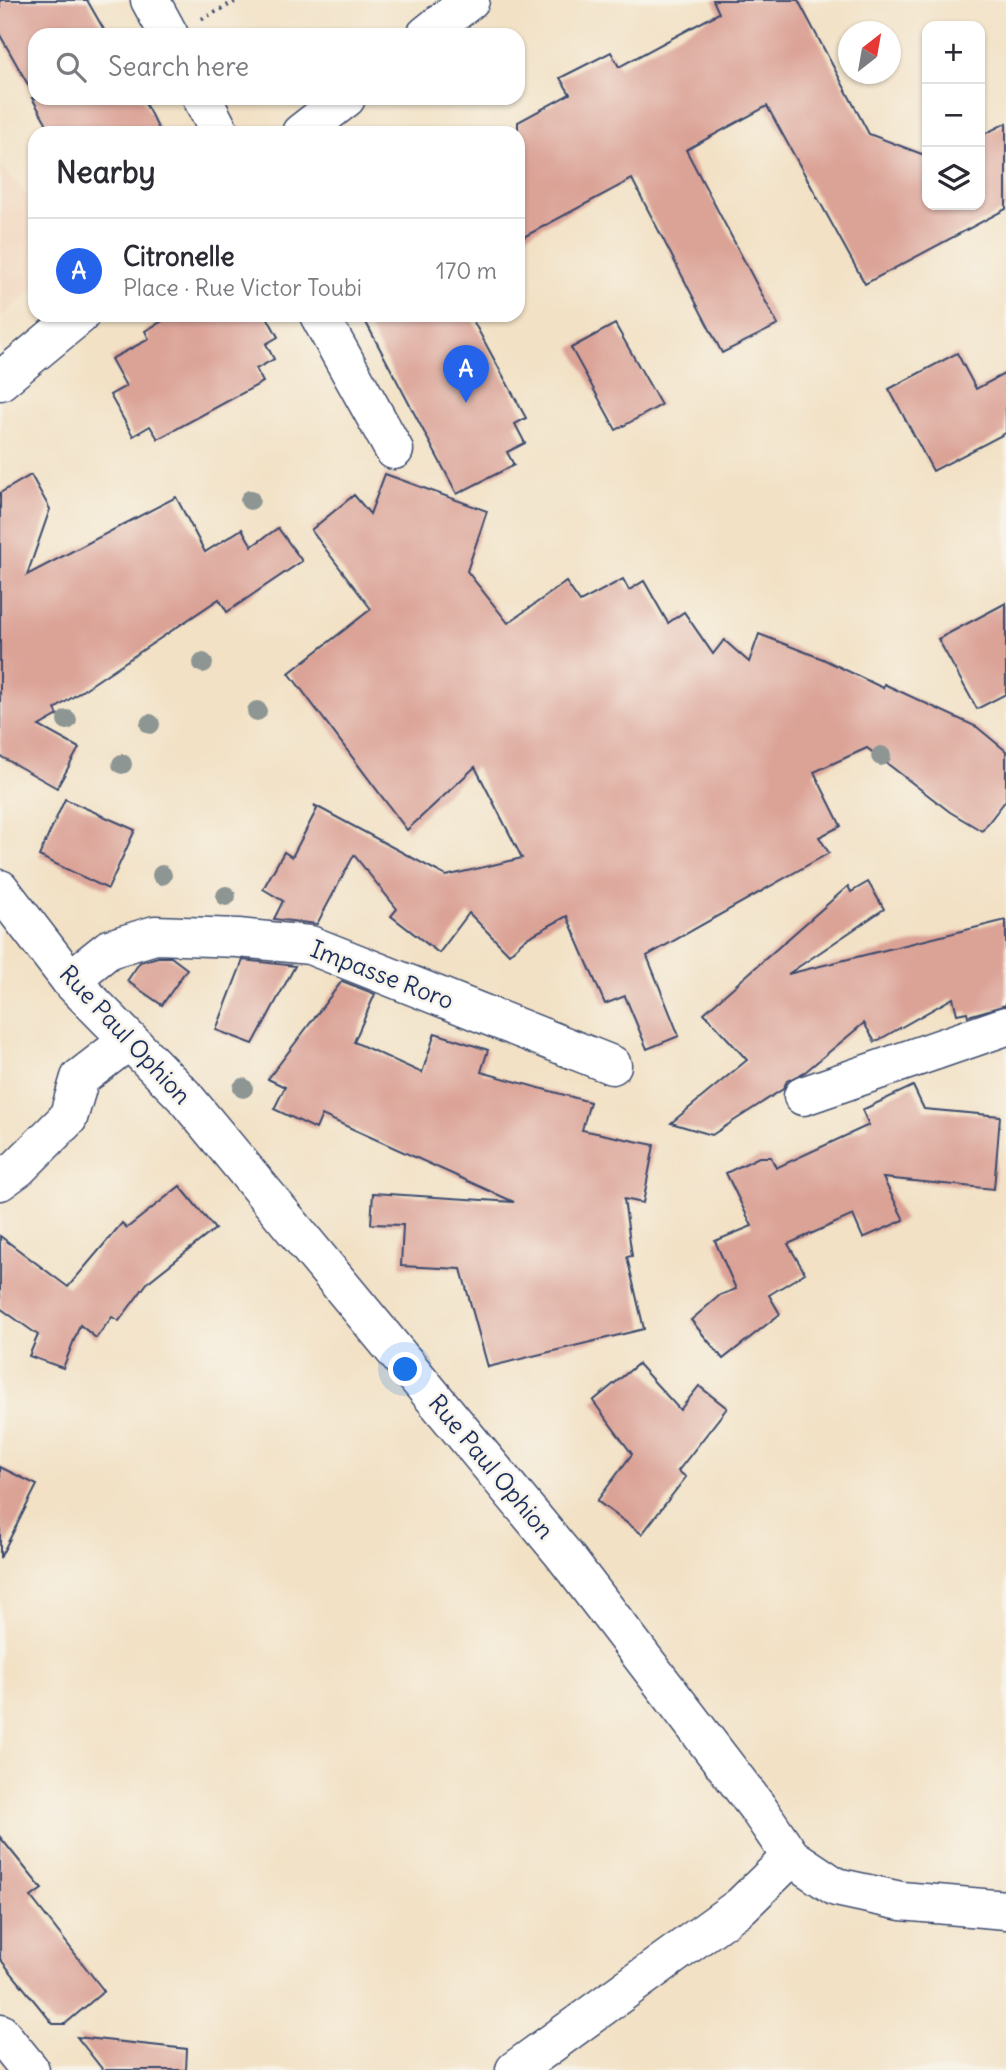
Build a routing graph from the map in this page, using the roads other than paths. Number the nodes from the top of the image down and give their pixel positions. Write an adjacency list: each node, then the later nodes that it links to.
1 (150, 0): 3 (street)
2 (470, 0): 4 (street)
3 (165, 28)
4 (435, 28)
5 (206, 105): 7 (street)
6 (337, 105): 8 (street)
7 (216, 126)
8 (310, 126)
9 (72, 322): 11 (street)
10 (323, 322): 12 (street)
11 (0, 381)
12 (394, 450)
13 (0, 889): 14 (street, Rue Paul Ophion)
14 (70, 980): 16 (street, Rue Paul Ophion); 17 (street, Impasse Roro)
15 (1006, 1026): 18 (street)
16 (128, 1041): 19 (street); 20 (street, Rue Paul Ophion)
17 (612, 1065)
18 (803, 1096)
19 (0, 1181)
20 (791, 1857): 21 (street, Rue Paul Ophion); 24 (street)
21 (1006, 1910)
22 (0, 2033): 23 (street)
23 (30, 2070)
24 (515, 2070)

